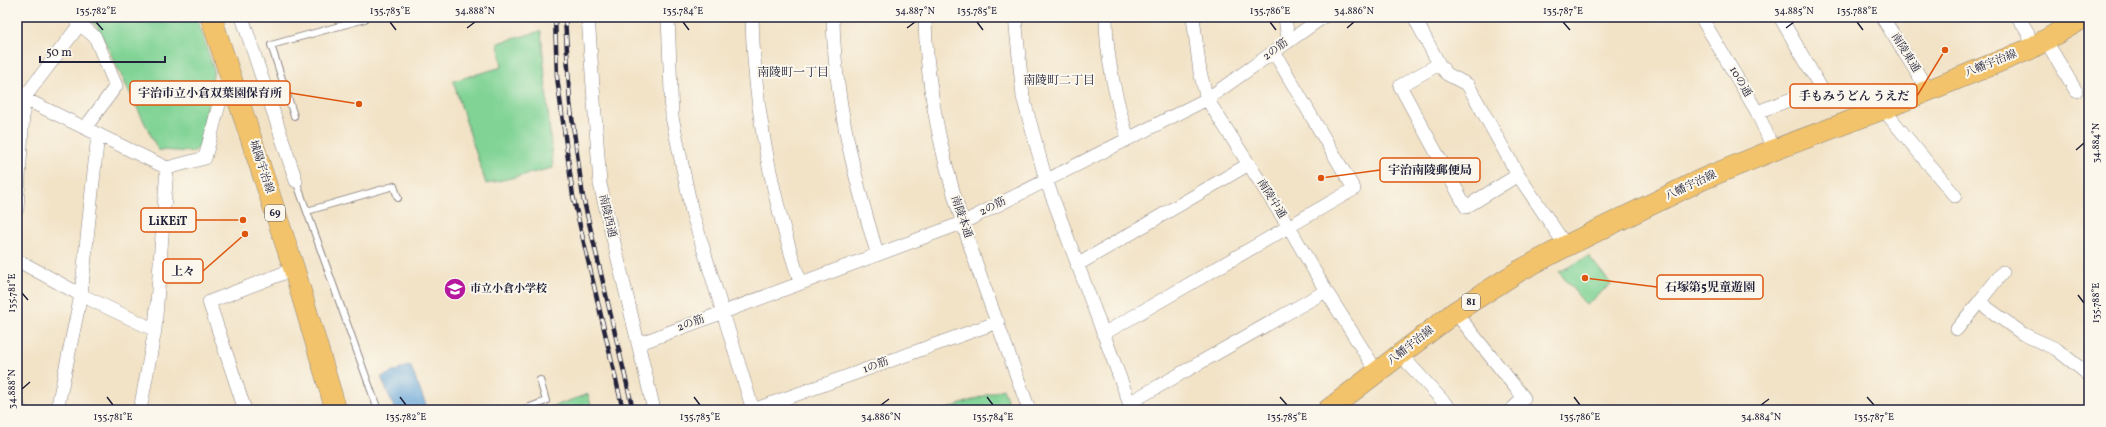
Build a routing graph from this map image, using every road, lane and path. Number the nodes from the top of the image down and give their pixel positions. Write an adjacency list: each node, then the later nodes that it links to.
1 (211, 17): 24 (main road, 城陽宇治線 / 69)
2 (242, 17): 40 (street)
3 (588, 17): 63 (street, 南陵西通)
4 (668, 17): 57 (street)
5 (752, 17): 53 (street)
6 (833, 17): 48 (street)
7 (925, 17): 45 (street, 南陵本通)
8 (1015, 17): 39 (street)
9 (1106, 17): 34 (street)
10 (1193, 17): 28 (street, 南陵中通)
11 (1285, 17): 20 (street)
12 (1323, 17): 20 (street, 2の筋)
13 (1414, 17): 23 (street)
14 (1701, 17): 30 (street, 10の通)
15 (1780, 17): 30 (street)
16 (1882, 17): 25 (street, 南陵東通)
17 (2018, 17): 21 (street)
18 (2084, 17): 21 (main road, 八幡宇治線 / 81)
19 (365, 19): 31 (lane)
20 (1288, 40): 22 (street, 2の筋)
21 (2038, 45): 25 (main road, 八幡宇治線 / 81); 26 (street)
22 (1274, 52): 28 (street, 2の筋); 46 (street)
23 (1439, 64): 38 (street); 38 (street)
24 (230, 74): 37 (street); 51 (main road, 城陽宇治線 / 69)
25 (1928, 90): 29 (main road, 八幡宇治線 / 81)
26 (2076, 91)
27 (21, 97): 32 (street); 32 (street); 43 (street)
28 (1207, 99): 34 (street, 2の筋); 36 (street, 南陵中通)
29 (1883, 109): 35 (main road, 八幡宇治線 / 81); 41 (street)
30 (1757, 112): 35 (street, 10の通)
31 (294, 116)
32 (85, 128): 33 (street)
33 (98, 134): 37 (street); 55 (street)
34 (1128, 139): 39 (street, 2の筋)
35 (1774, 150): 47 (main road, 八幡宇治線 / 81)
36 (1249, 164): 46 (street, 南陵中通); 50 (street)
37 (166, 168): 61 (street)
38 (1518, 175): 47 (street)
39 (1046, 180): 45 (street, 2の筋); 50 (street)
40 (296, 181): 44 (lane)
41 (1955, 196)
42 (398, 198): 44 (lane)
43 (17, 209)
44 (307, 211): 75 (lane)
45 (962, 223): 48 (street, 2の筋); 59 (street, 南陵本通)
46 (1289, 227): 54 (street, 南陵中通); 62 (street)
47 (1566, 246): 58 (main road, 八幡宇治線 / 81)
48 (877, 253): 53 (street, 2の筋)
49 (17, 260): 55 (street)
50 (1078, 265): 62 (street)
51 (294, 269): 73 (street); 74 (main road, 城陽宇治線 / 69)
52 (2003, 272): 56 (street)
53 (800, 282): 57 (street, 2の筋)
54 (1326, 292): 65 (street, 南陵中通); 69 (street)
55 (81, 295): 61 (street); 71 (street)
56 (1979, 302): 60 (street); 66 (street)
57 (723, 312): 63 (street, 2の筋); 78 (street)
58 (1454, 312): 64 (main road, 八幡宇治線 / 81); 82 (street)
59 (998, 322): 78 (street, 1の筋); 79 (street, 南陵本通)
60 (1957, 329)
61 (155, 330): 72 (street)
62 (1103, 334): 69 (street)
63 (638, 344): 77 (street, 南陵西通)
64 (1400, 354): 65 (main road, 八幡宇治線 / 81); 81 (street)
65 (1377, 372): 80 (main road, 八幡宇治線 / 81)
66 (2089, 375)
67 (540, 380): 76 (lane)
68 (17, 403): 70 (street)
69 (1130, 406)
70 (20, 410)
71 (57, 410)
72 (140, 410)
73 (245, 410)
74 (336, 410)
75 (378, 410)
76 (522, 410)
77 (654, 410)
78 (753, 410)
79 (1029, 410)
80 (1328, 410)
81 (1451, 410)
82 (1511, 410)

